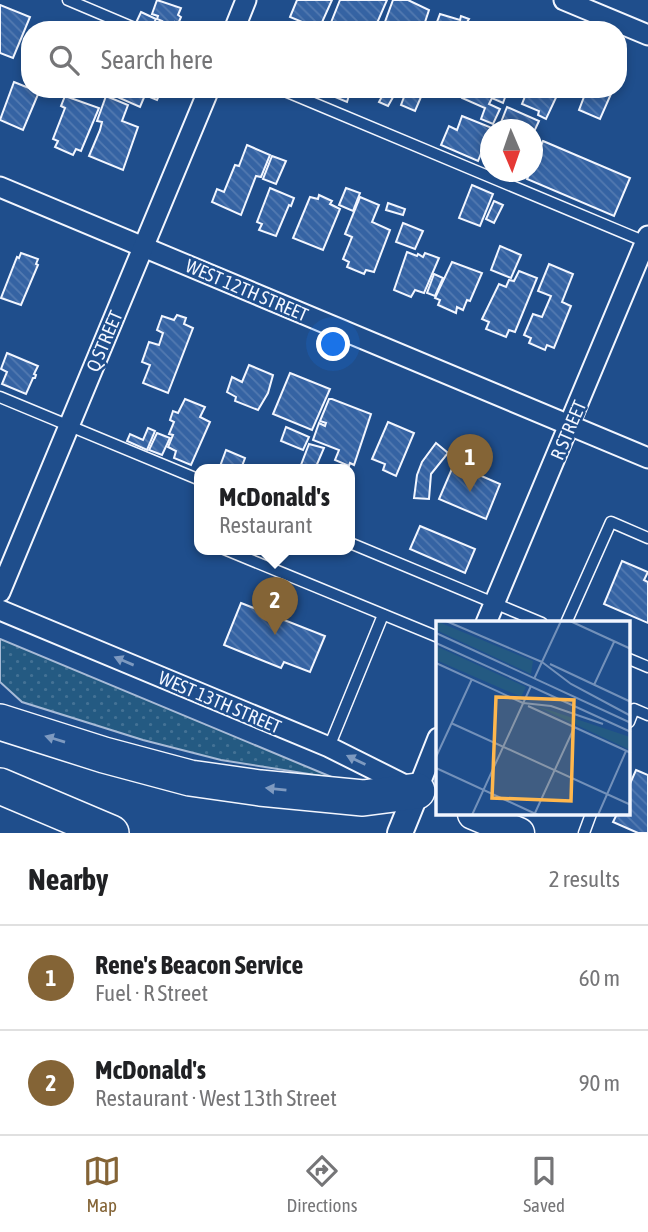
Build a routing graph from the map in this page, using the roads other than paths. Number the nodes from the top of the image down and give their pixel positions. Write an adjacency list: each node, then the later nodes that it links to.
1 (68, 0): 4 (lane)
2 (246, 0): 5 (street)
3 (564, 0): 6 (street)
4 (118, 21)
5 (237, 21)
6 (614, 21)
7 (627, 26): 8 (street)
8 (648, 35)
9 (205, 98): 13 (street, Q STREET)
10 (303, 98): 12 (lane)
11 (0, 187): 13 (street, WEST 12TH STREET)
12 (647, 241): 15 (street, R STREET)
13 (144, 246): 15 (street, WEST 12TH STREET); 16 (street, Q STREET)
14 (0, 397): 16 (lane)
15 (570, 425): 17 (street, WEST 12TH STREET); 23 (street, R STREET)
16 (69, 426): 18 (lane); 22 (street, Q STREET)
17 (648, 458)
18 (194, 478)
19 (648, 538): 28 (lane)
20 (355, 545): 23 (lane)
21 (238, 555): 25 (lane)
22 (0, 592)
23 (495, 603): 26 (street, R STREET); 27 (lane)
24 (0, 610): 35 (street, WEST 13TH STREET, one-way to 24)
25 (383, 615): 29 (lane); 35 (lane)
26 (487, 621)
27 (537, 621)
28 (567, 621)
29 (436, 636)
30 (630, 659): 31 (lane)
31 (648, 667)
32 (631, 708): 33 (lane)
33 (648, 715)
34 (0, 722): 38 (highway, one-way to 34)
35 (329, 747): 38 (street, WEST 13TH STREET, one-way to 35)
36 (436, 748): 38 (street)
37 (0, 786): 40 (highway)
38 (427, 795): 41 (street)
39 (591, 816): 42 (lane)
40 (111, 833)
41 (400, 833)
42 (584, 833)

